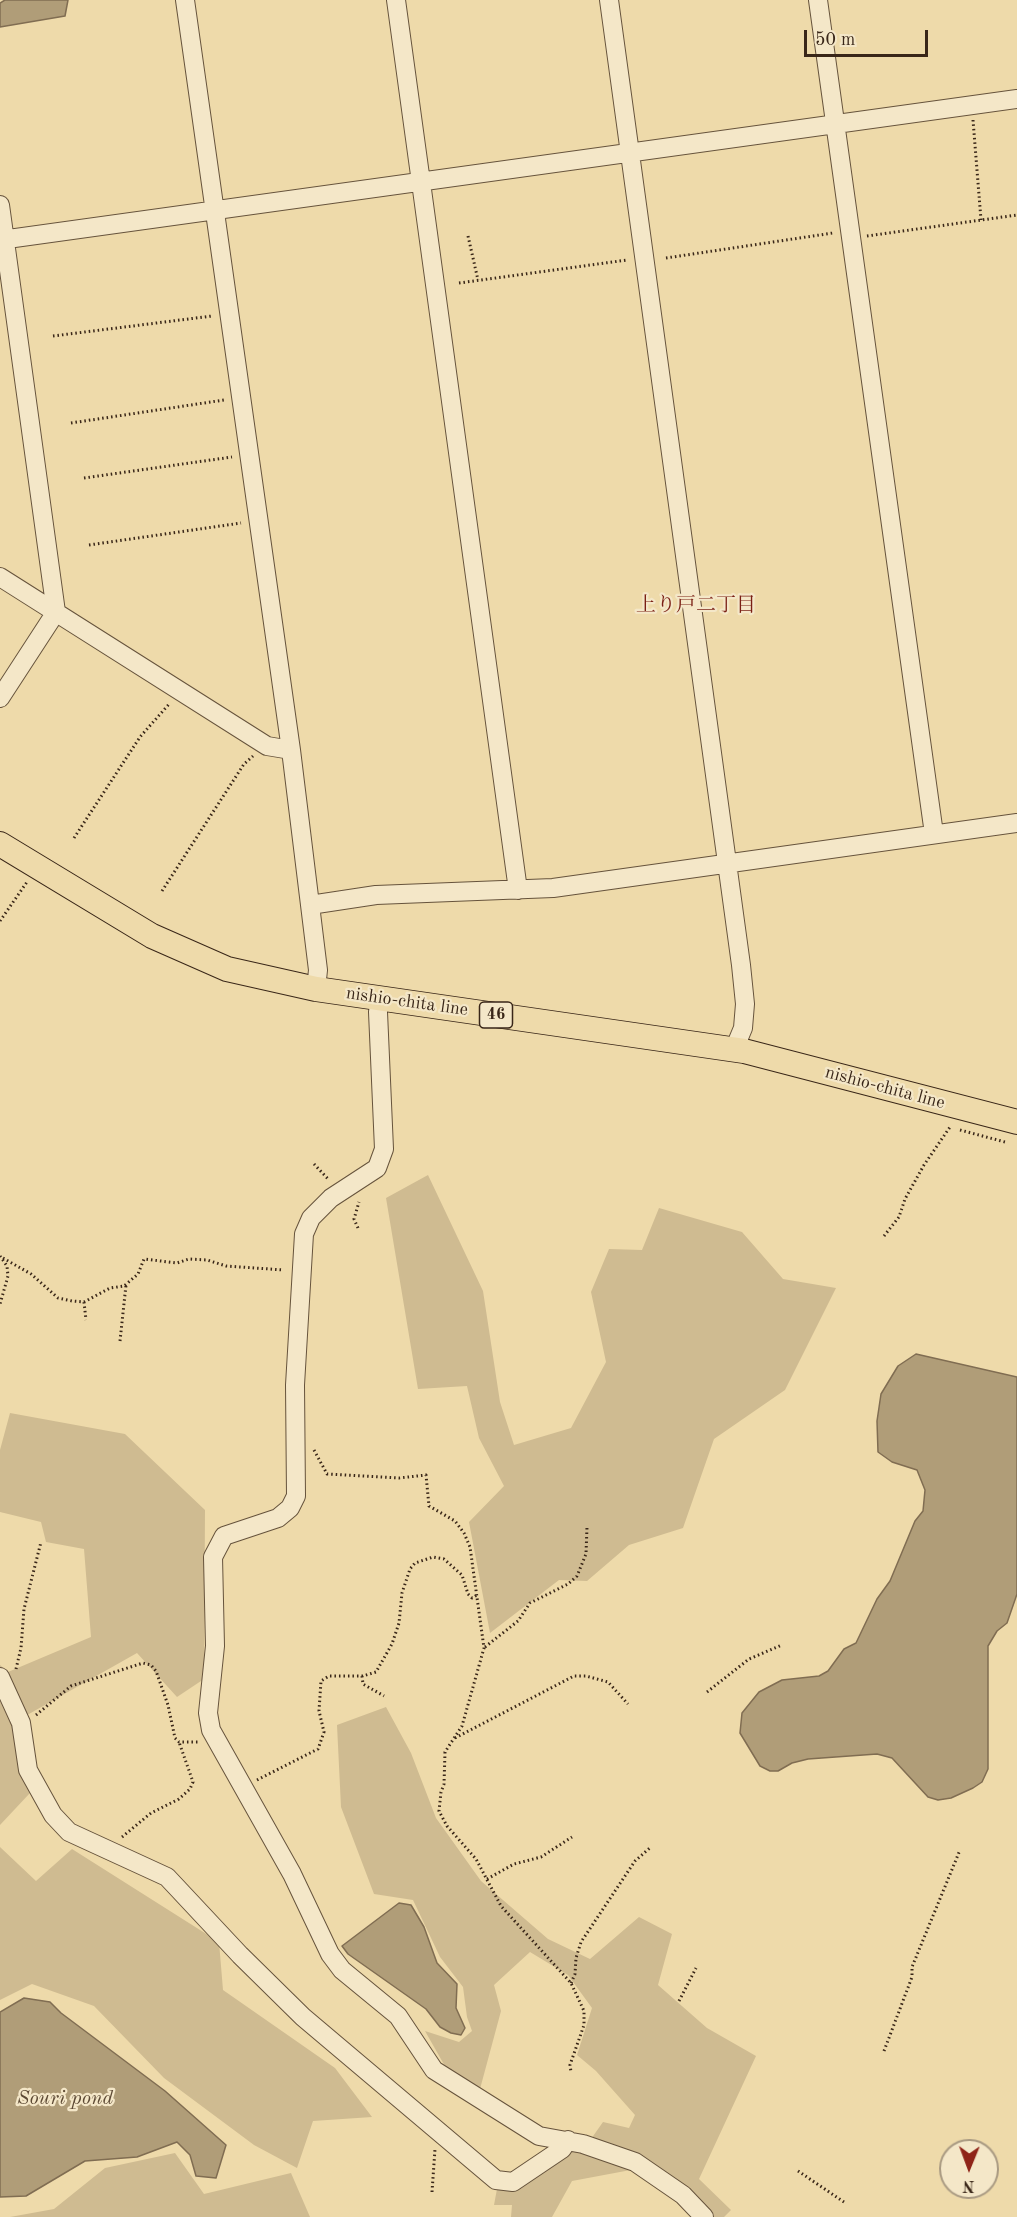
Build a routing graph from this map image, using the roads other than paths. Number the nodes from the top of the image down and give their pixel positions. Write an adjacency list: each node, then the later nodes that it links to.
1 (185, 0): 10 (street)
2 (396, 0): 8 (street)
3 (609, 0): 7 (street)
4 (819, 0): 6 (street)
5 (1017, 99): 6 (street)
6 (836, 123): 7 (street); 17 (street)
7 (629, 152): 8 (street); 19 (street)
8 (421, 181): 10 (street); 20 (street)
9 (0, 205): 11 (street)
10 (216, 209): 11 (street); 15 (street)
11 (3, 240): 13 (street)
12 (0, 577): 13 (street)
13 (56, 612): 14 (street); 15 (street)
14 (0, 698)
15 (291, 750): 21 (street)
16 (1017, 823): 17 (street)
17 (934, 834): 19 (street)
18 (0, 844): 22 (main road, nishio-chita line / 46)
19 (727, 864): 20 (street); 24 (street)
20 (518, 890): 21 (street)
21 (310, 905): 22 (street)
22 (316, 989): 23 (main road, nishio-chita line / 46)
23 (380, 997): 24 (main road, nishio-chita line / 46); 27 (street)
24 (744, 1051): 25 (main road, nishio-chita line / 46)
25 (1012, 1132)
26 (4, 1683): 27 (street)
27 (568, 2140): 28 (street)
28 (704, 2217)

